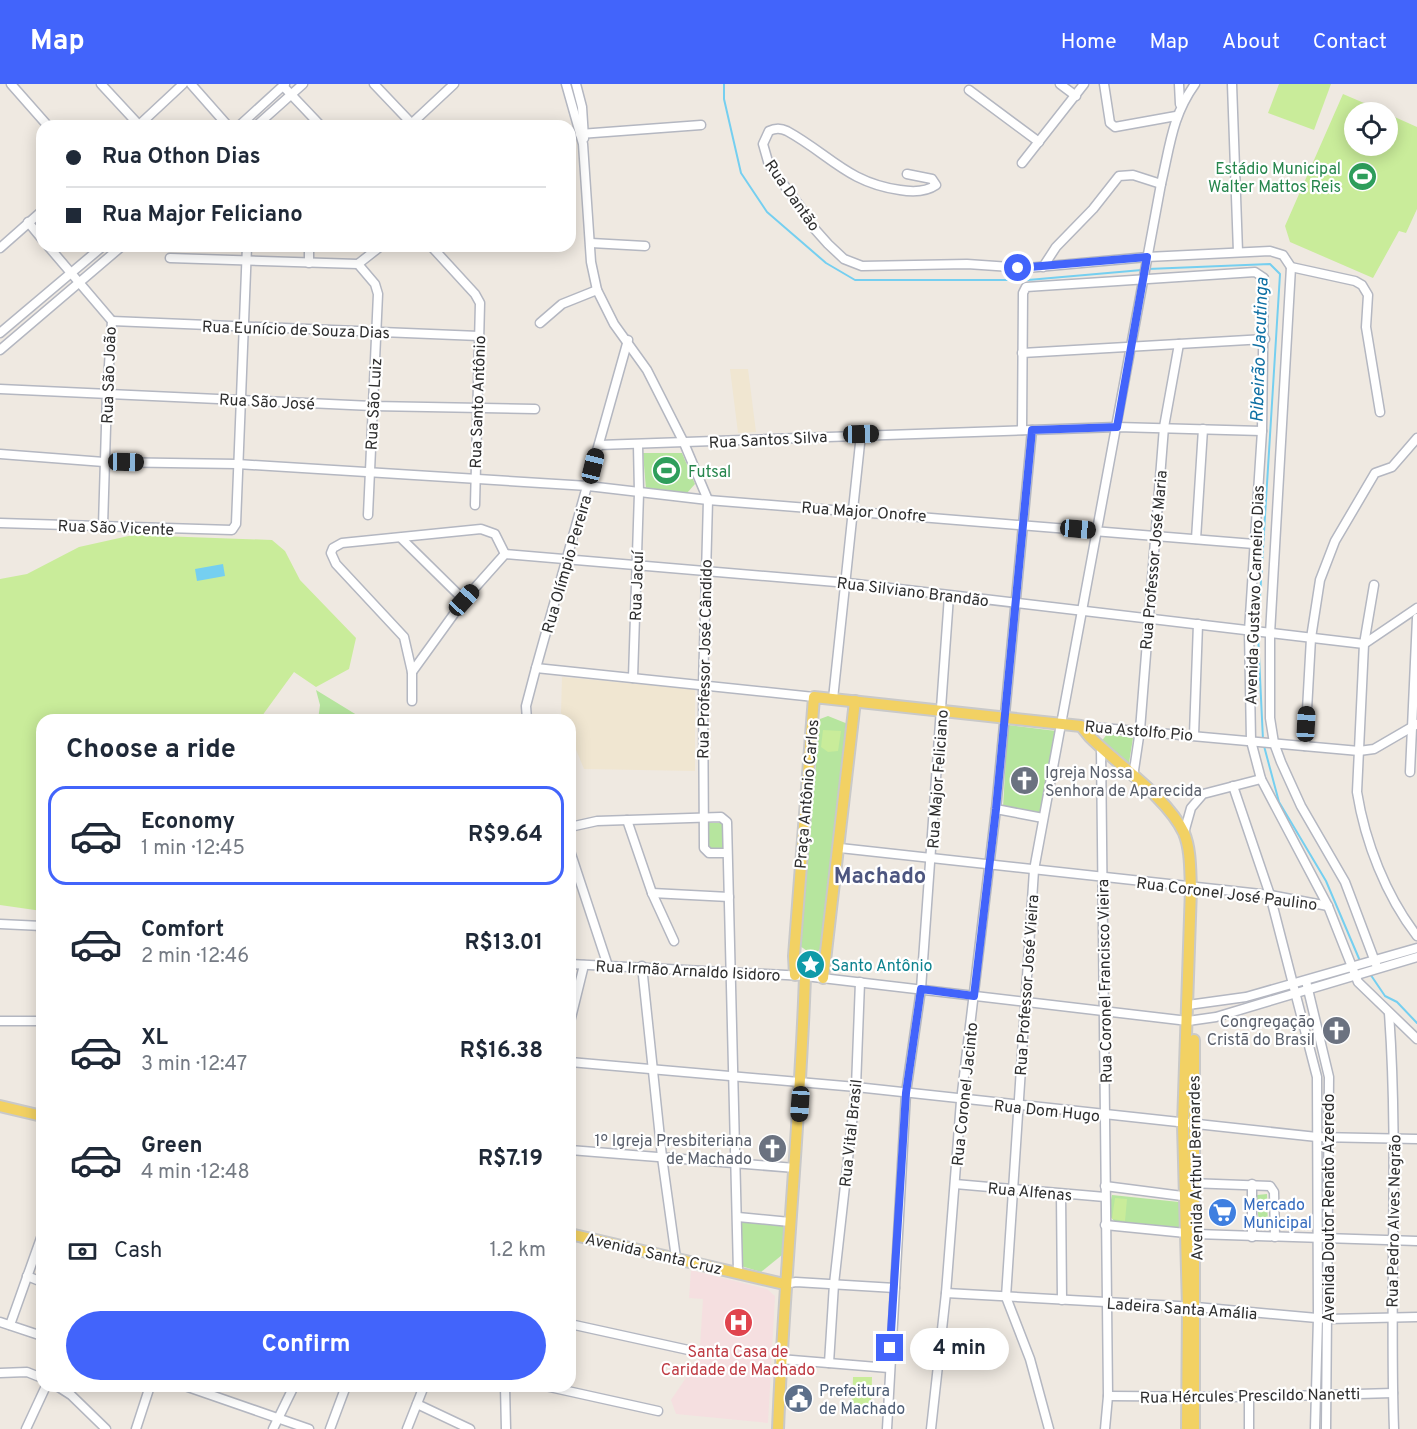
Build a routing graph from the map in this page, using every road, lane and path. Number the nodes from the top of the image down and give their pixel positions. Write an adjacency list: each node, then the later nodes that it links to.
1 (11, 84): 22 (street)
2 (101, 84): 23 (street)
3 (183, 84): 24 (street)
4 (191, 84): 25 (street)
5 (303, 84): 18 (street)
6 (374, 84): 29 (street)
7 (454, 84): 30 (street)
8 (566, 84): 32 (street)
9 (576, 84): 32 (street)
10 (1060, 84): 19 (street)
11 (1084, 84): 19 (street)
12 (1104, 84): 21 (street)
13 (1179, 84): 20 (street)
14 (1195, 84): 20 (street)
15 (1232, 84): 50 (street)
16 (284, 85): 18 (street); 26 (street)
17 (969, 90): 33 (street)
18 (291, 95): 27 (street); 28 (street)
19 (1076, 96): 33 (street)
20 (1180, 104): 21 (street, Rua Professor José Vieira)
21 (1176, 116): 36 (street, Rua Professor José Vieira)
22 (43, 120)
23 (133, 120)
24 (144, 120)
25 (223, 120)
26 (245, 120)
27 (262, 120)
28 (315, 120)
29 (406, 120)
30 (416, 120)
31 (701, 125): 32 (street)
32 (582, 134): 40 (street)
33 (1039, 142): 34 (street)
34 (1022, 163)
35 (908, 174): 56 (street, Rua Dantão)
36 (1161, 184): 52 (street, Rua Professor José Vieira); 56 (street)
37 (36, 216): 38 (street)
38 (28, 222): 39 (street); 42 (street)
39 (36, 232)
40 (591, 243): 41 (street); 61 (street)
41 (645, 246)
42 (0, 248)
43 (53, 252): 58 (street, Rua São João)
44 (96, 252): 58 (street)
45 (115, 252): 60 (street)
46 (248, 252): 53 (street)
47 (309, 252): 54 (street)
48 (373, 252): 55 (street)
49 (436, 252): 69 (street, Rua Santo Antônio)
50 (1238, 252): 52 (street); 57 (street)
51 (170, 258): 53 (street)
52 (1147, 259): 56 (street); 59 (street, Rua Professor José Vieira)
53 (247, 261): 54 (street); 65 (street)
54 (309, 263): 55 (street)
55 (358, 264): 68 (street, Rua São Luiz)
56 (1043, 267)
57 (1291, 267): 82 (street); 128 (street, Avenida Gustavo Carneiro Dias)
58 (70, 273): 60 (street, Rua São João); 62 (street)
59 (1144, 278): 70 (street, Avenida Gustavo Carneiro Dias); 73 (street, Rua Professor José Vieira); 75 (street)
60 (79, 283): 63 (street, Rua São João); 66 (street)
61 (597, 290): 64 (street); 71 (street)
62 (13, 321): 66 (street); 67 (street)
63 (112, 321): 65 (street, Rua Eunício de Souza Dias); 77 (street, Rua São João)
64 (540, 323)
65 (244, 328): 68 (street, Rua Eunício de Souza Dias); 78 (street)
66 (21, 330): 74 (street)
67 (0, 333)
68 (376, 333): 69 (street, Rua Eunício de Souza Dias); 79 (street, Rua São Luiz)
69 (479, 336): 80 (street, Rua Santo Antônio)
70 (1264, 339): 72 (street); 88 (street, Avenida Gustavo Carneiro Dias)
71 (628, 340): 91 (street); 92 (street, Rua Olímpio Pereira)
72 (1179, 344): 73 (street); 84 (street, Rua Professor José Maria)
73 (1131, 345): 75 (street); 83 (street, Rua Professor José Vieira)
74 (0, 350)
75 (1022, 353): 86 (street)
76 (0, 389): 77 (street, Rua São José)
77 (107, 394): 78 (street, Rua São José); 95 (street, Rua São João)
78 (240, 399): 79 (street, Rua São José); 96 (street)
79 (372, 406): 80 (street, Rua São José); 97 (street, Rua São Luiz)
80 (477, 408): 81 (street, Rua São José); 98 (street, Rua Santo Antônio)
81 (535, 409)
82 (1380, 412)
83 (1117, 427): 84 (street, Rua Santos Silva); 87 (street, Rua Santos Silva); 108 (street, Rua Professor José Vieira)
84 (1164, 427): 85 (street, Rua Santos Silva); 109 (street, Rua Professor José Maria)
85 (1203, 429): 88 (street, Rua Santos Silva); 111 (street)
86 (1022, 430): 87 (street, Rua Santos Silva); 89 (street, Rua Santos Silva)
87 (1032, 430): 106 (street, Rua Coronel Jacinto)
88 (1262, 430): 112 (street, Avenida Gustavo Carneiro Dias)
89 (861, 434): 91 (street, Rua Santos Silva); 103 (street)
90 (1417, 438): 129 (street)
91 (684, 443): 93 (street, Rua Santos Silva); 101 (street)
92 (599, 445): 93 (street, Rua Santos Silva); 99 (street, Rua Olímpio Pereira)
93 (638, 445): 100 (street, Rua Jacuí)
94 (0, 454): 95 (street, Rua Major Onofre)
95 (104, 462): 96 (street, Rua Major Onofre); 107 (street, Rua São João)
96 (237, 464): 97 (street, Rua Major Onofre); 107 (street, Rua São Vicente)
97 (370, 474): 98 (street, Rua Major Onofre); 104 (street, Rua São Luiz)
98 (475, 478): 99 (street, Rua Major Onofre); 102 (street, Rua Santo Antônio)
99 (588, 486): 100 (street, Rua Major Onofre); 114 (street, Rua Olímpio Pereira)
100 (639, 493): 101 (street, Rua Major Onofre); 115 (street, Rua Jacuí)
101 (708, 500): 103 (street, Rua Major Onofre); 116 (street, Rua Professor José Cândido)
102 (475, 505)
103 (854, 509): 106 (street, Rua Major Onofre); 117 (street)
104 (368, 515)
105 (0, 523): 107 (street, Rua São Vicente)
106 (1022, 524): 108 (street, Rua Major Onofre); 121 (street, Rua Coronel Jacinto)
107 (103, 526)
108 (1097, 530): 109 (street, Rua Major Onofre); 123 (street, Rua Professor José Vieira)
109 (1155, 535): 111 (street, Rua Major Onofre); 125 (street, Rua Professor José Maria)
110 (401, 538): 113 (street); 120 (street); 132 (street)
111 (1196, 539): 112 (street, Rua Major Onofre)
112 (1254, 544): 127 (street, Avenida Gustavo Carneiro Dias)
113 (505, 554): 114 (street, Rua Silviano Brandão); 120 (street)
114 (567, 558): 115 (street, Rua Silviano Brandão); 131 (street, Rua Olímpio Pereira)
115 (636, 566): 116 (street, Rua Silviano Brandão); 133 (street, Rua Jacuí)
116 (705, 570): 117 (street, Rua Silviano Brandão); 134 (street, Rua Professor José Cândido)
117 (848, 583): 119 (street, Rua Silviano Brandão); 136 (street)
118 (1374, 585): 130 (street)
119 (948, 596): 121 (street, Rua Silviano Brandão); 139 (street, Rua Major Feliciano)
120 (464, 600): 132 (street)
121 (1014, 603): 123 (street, Rua Silviano Brandão); 141 (street, Rua Coronel Jacinto)
122 (1417, 608): 130 (street)
123 (1082, 610): 125 (street, Rua Silviano Brandão); 142 (street, Rua Professor José Vieira)
124 (1417, 618): 143 (street)
125 (1148, 619): 126 (street, Rua Silviano Brandão); 145 (street, Rua Professor José Maria)
126 (1198, 624): 127 (street, Rua Silviano Brandão); 146 (street)
127 (1251, 631): 128 (street, Rua Silviano Brandão); 147 (street, Avenida Gustavo Carneiro Dias)
128 (1268, 634): 129 (street, Rua Silviano Brandão); 148 (street, Avenida Gustavo Carneiro Dias)
129 (1311, 638): 130 (street, Rua Silviano Brandão); 149 (street)
130 (1364, 644): 151 (street)
131 (536, 669): 133 (street); 140 (street, Rua Olímpio Pereira)
132 (412, 672): 137 (street)
133 (633, 678): 134 (street)
134 (703, 686): 135 (street); 157 (street, Rua Professor José Cândido)
135 (814, 698): 136 (main road, Praça Antônio Carlos); 187 (main road, Praça Antônio Carlos)
136 (833, 699): 138 (main road, Praça Antônio Carlos)
137 (412, 701)
138 (855, 701): 139 (main road, Rua Astolfo Pio); 162 (main road)
139 (942, 710): 141 (main road, Rua Astolfo Pio); 164 (street, Rua Major Feliciano)
140 (527, 714)
141 (1004, 717): 142 (main road, Rua Astolfo Pio); 156 (street, Rua Coronel Jacinto)
142 (1062, 722): 144 (main road, Rua Astolfo Pio); 158 (street, Rua Professor José Vieira)
143 (1415, 725): 151 (street, Rua Astolfo Pio); 152 (street)
144 (1081, 726): 145 (street, Rua Astolfo Pio); 150 (main road, Avenida Arthur Bernardes)
145 (1140, 730): 146 (street, Rua Astolfo Pio); 153 (street, Rua Professor José Maria)
146 (1194, 735): 147 (street, Rua Astolfo Pio)
147 (1254, 742): 148 (street, Rua Astolfo Pio); 154 (street, Avenida Gustavo Carneiro Dias)
148 (1271, 743): 149 (street, Rua Astolfo Pio); 185 (street, Avenida Gustavo Carneiro Dias)
149 (1305, 746): 151 (street, Rua Astolfo Pio)
150 (1101, 748): 153 (main road, Avenida Arthur Bernardes); 168 (street, Rua Coronel Francisco Vieira)
151 (1359, 751): 176 (street)
152 (1410, 772)
153 (1133, 777): 161 (main road, Avenida Arthur Bernardes)
154 (1261, 779): 155 (street); 173 (street, Avenida Gustavo Carneiro Dias)
155 (1233, 786): 161 (street); 171 (street, Avenida Doutor Renato Azeredo)
156 (996, 809): 158 (street); 165 (street, Rua Coronel Jacinto)
157 (702, 818): 159 (street); 163 (street, Rua Professor José Cândido); 163 (street)
158 (1043, 818): 167 (street, Rua Professor José Vieira)
159 (627, 820): 160 (street); 170 (street)
160 (576, 826)
161 (1184, 833): 169 (main road, Avenida Arthur Bernardes)
162 (840, 848): 164 (street, Rua Coronel José Paulino); 180 (main road)
163 (727, 853): 172 (street)
164 (932, 858): 165 (street, Rua Coronel José Paulino); 191 (street, Rua Major Feliciano)
165 (988, 864): 167 (street, Rua Coronel José Paulino); 193 (street, Rua Coronel Jacinto)
166 (576, 869): 183 (street)
167 (1034, 870): 168 (street, Rua Coronel José Paulino); 196 (street, Rua Professor José Vieira)
168 (1102, 877): 169 (street, Rua Coronel José Paulino); 200 (street, Rua Coronel Francisco Vieira)
169 (1191, 888): 171 (street, Rua Coronel José Paulino); 198 (main road, Avenida Arthur Bernardes)
170 (652, 893): 172 (street); 177 (street)
171 (1270, 895): 173 (street, Rua Coronel José Paulino); 192 (street, Avenida Doutor Renato Azeredo)
172 (729, 897): 186 (street)
173 (1328, 906): 185 (street, Avenida Gustavo Carneiro Dias)
174 (0, 924): 175 (street)
175 (36, 926)
176 (1417, 936)
177 (674, 941)
178 (1417, 948): 185 (street)
179 (1417, 957): 185 (street)
180 (823, 963): 187 (main road); 188 (main road)
181 (576, 964): 182 (street, Rua Irmão Arnaldo Isidoro)
182 (584, 965): 183 (street, Rua Irmão Arnaldo Isidoro); 195 (street)
183 (608, 966): 184 (street, Rua Irmão Arnaldo Isidoro)
184 (642, 966): 186 (street, Rua Irmão Arnaldo Isidoro); 208 (street)
185 (1365, 967): 190 (street); 201 (street)
186 (733, 971): 187 (street, Rua Irmão Arnaldo Isidoro); 209 (street)
187 (798, 972): 188 (street); 210 (main road, Praça Antônio Carlos)
188 (823, 978): 189 (street)
189 (860, 982): 191 (street); 211 (street, Rua Vital Brasil)
190 (1307, 985): 192 (street); 220 (street, Avenida Doutor Renato Azeredo)
191 (921, 989): 193 (street); 212 (street, Rua Major Feliciano)
192 (1293, 989): 194 (street); 199 (street); 219 (street, Avenida Doutor Renato Azeredo)
193 (974, 996): 196 (street); 213 (street, Rua Coronel Jacinto)
194 (1246, 997): 197 (street); 199 (street)
195 (576, 998)
196 (1024, 1000): 200 (street); 215 (street, Rua Professor José Vieira)
197 (1213, 1002): 198 (street); 202 (street)
198 (1191, 1004): 205 (main road, Avenida Arthur Bernardes)
199 (1248, 1006): 202 (street)
200 (1103, 1011): 205 (street); 217 (street, Rua Coronel Francisco Vieira)
201 (1389, 1012): 206 (street); 221 (street, Rua Pedro Alves Negrão)
202 (1216, 1017): 205 (street)
203 (0, 1021): 204 (street)
204 (36, 1021)
205 (1191, 1021): 218 (main road, Avenida Arthur Bernardes)
206 (1417, 1039)
207 (576, 1063): 208 (street, Rua Dom Hugo)
208 (654, 1070): 209 (street, Rua Dom Hugo); 224 (street)
209 (733, 1077): 210 (street, Rua Dom Hugo); 225 (street)
210 (802, 1083): 211 (street, Rua Dom Hugo); 226 (main road, Praça Antônio Carlos)
211 (856, 1088): 212 (street, Rua Dom Hugo); 258 (street, Rua Vital Brasil)
212 (906, 1093): 213 (street, Rua Dom Hugo); 259 (street, Rua Major Feliciano)
213 (961, 1101): 215 (street, Rua Dom Hugo); 230 (street, Rua Coronel Jacinto)
214 (0, 1106): 216 (main road)
215 (1018, 1107): 217 (street, Rua Dom Hugo); 233 (street, Rua Professor José Vieira)
216 (36, 1115)
217 (1106, 1116): 218 (street, Rua Dom Hugo); 232 (street, Rua Coronel Francisco Vieira)
218 (1188, 1125): 219 (street, Rua Dom Hugo); 229 (main road, Avenida Arthur Bernardes)
219 (1317, 1137): 220 (street, Rua Dom Hugo); 227 (street, Avenida Doutor Renato Azeredo)
220 (1327, 1137): 221 (street, Rua Dom Hugo); 228 (street, Avenida Doutor Renato Azeredo)
221 (1396, 1138): 222 (street, Rua Dom Hugo); 248 (street, Rua Pedro Alves Negrão)
222 (1417, 1139)
223 (576, 1150): 224 (street)
224 (662, 1157): 225 (street); 251 (street)
225 (736, 1164): 226 (street); 239 (street)
226 (795, 1168): 240 (main road, Praça Antônio Carlos)
227 (1317, 1177): 228 (street); 237 (street, Avenida Doutor Renato Azeredo)
228 (1327, 1178): 238 (street, Avenida Doutor Renato Azeredo)
229 (1188, 1183): 231 (street); 236 (main road, Avenida Arthur Bernardes)
230 (955, 1184): 233 (street, Rua Alfenas); 260 (street, Rua Coronel Jacinto)
231 (1252, 1184): 244 (street); 245 (street)
232 (1105, 1186): 235 (street, Rua Coronel Francisco Vieira); 236 (street)
233 (1013, 1189): 234 (street, Rua Alfenas); 261 (street, Rua Professor José Vieira)
234 (1060, 1194): 235 (street, Rua Alfenas); 262 (street)
235 (1105, 1197): 241 (street, Rua Coronel Francisco Vieira)
236 (1189, 1197): 242 (main road, Avenida Arthur Bernardes)
237 (1317, 1211): 238 (street); 246 (street, Avenida Doutor Renato Azeredo)
238 (1327, 1211): 247 (street, Avenida Doutor Renato Azeredo)
239 (738, 1217): 240 (street); 252 (street)
240 (790, 1222): 256 (main road, Praça Antônio Carlos)
241 (1105, 1225): 242 (street); 263 (street, Rua Coronel Francisco Vieira)
242 (1191, 1234): 244 (street); 264 (main road, Avenida Arthur Bernardes)
243 (576, 1235): 251 (main road, Avenida Santa Cruz)
244 (1252, 1237): 245 (street)
245 (1275, 1237): 246 (street)
246 (1317, 1238): 247 (street); 257 (street, Avenida Doutor Renato Azeredo)
247 (1328, 1239): 248 (street); 254 (street, Avenida Doutor Renato Azeredo)
248 (1394, 1241): 249 (street); 265 (street, Rua Pedro Alves Negrão)
249 (1417, 1241)
250 (36, 1252): 253 (street)
251 (676, 1258): 252 (main road, Avenida Santa Cruz)
252 (738, 1272): 256 (main road, Avenida Santa Cruz)
253 (27, 1276): 255 (street); 270 (street)
254 (1327, 1279): 257 (street); 268 (street, Avenida Doutor Renato Azeredo)
255 (36, 1280)
256 (780, 1280): 258 (street); 274 (main road)
257 (1317, 1280): 267 (street, Avenida Doutor Renato Azeredo)
258 (834, 1284): 259 (street); 275 (street, Rua Vital Brasil)
259 (895, 1288): 276 (street, Rua Major Feliciano)
260 (946, 1293): 261 (street, Ladeira Santa Amália); 309 (street, Rua Coronel Jacinto)
261 (1006, 1297): 262 (street, Ladeira Santa Amália); 310 (street)
262 (1062, 1300): 263 (street, Ladeira Santa Amália)
263 (1106, 1302): 264 (street, Ladeira Santa Amália); 290 (street, Rua Coronel Francisco Vieira)
264 (1192, 1307): 267 (street, Ladeira Santa Amália); 291 (main road, Avenida Arthur Bernardes)
265 (1391, 1317): 266 (street, Ladeira Santa Amália); 268 (street, Ladeira Santa Amália); 288 (street, Rua Pedro Alves Negrão)
266 (1417, 1317)
267 (1318, 1318): 268 (street, Ladeira Santa Amália); 289 (street, Avenida Doutor Renato Azeredo)
268 (1328, 1319): 289 (street, Avenida Doutor Renato Azeredo)
269 (0, 1322): 270 (street)
270 (10, 1324): 272 (street)
271 (576, 1325): 273 (street)
272 (36, 1334)
273 (693, 1351)
274 (780, 1359): 275 (street); 307 (main road)
275 (829, 1363): 276 (street)
276 (889, 1368): 308 (street, Rua Major Feliciano)
277 (0, 1372): 278 (street)
278 (36, 1376)
279 (43, 1392): 297 (street)
280 (66, 1392): 298 (street)
281 (148, 1392): 299 (street)
282 (202, 1392): 296 (street)
283 (291, 1392): 296 (street)
284 (344, 1392): 302 (street)
285 (422, 1392): 293 (street)
286 (505, 1392): 306 (street)
287 (572, 1392): 294 (street)
288 (1393, 1393): 289 (street, Rua Hércules Prescildo Nanetti); 318 (street, Rua Pedro Alves Negrão)
289 (1322, 1394): 292 (street, Rua Hércules Prescildo Nanetti); 315 (street, Avenida Doutor Renato Azeredo); 317 (street, Avenida Doutor Renato Azeredo)
290 (1108, 1396): 291 (street, Rua Hércules Prescildo Nanetti); 311 (street, Rua Coronel Francisco Vieira)
291 (1191, 1396): 292 (street, Rua Hércules Prescildo Nanetti); 312 (main road, Avenida Arthur Bernardes); 313 (main road, Avenida Arthur Bernardes)
292 (1249, 1397): 314 (street)
293 (417, 1404): 295 (street); 305 (street)
294 (657, 1411)
295 (414, 1415): 303 (street); 304 (street)
296 (278, 1418): 300 (street); 301 (street)
297 (26, 1429)
298 (106, 1429)
299 (135, 1429)
300 (273, 1429)
301 (309, 1429)
302 (330, 1429)
303 (407, 1429)
304 (416, 1429)
305 (470, 1429)
306 (506, 1429)
307 (778, 1429)
308 (887, 1429)
309 (931, 1429)
310 (1049, 1429)
311 (1105, 1429)
312 (1187, 1429)
313 (1194, 1429)
314 (1249, 1429)
315 (1315, 1429)
316 (1320, 1429): 317 (street)
317 (1326, 1429)
318 (1394, 1429)

